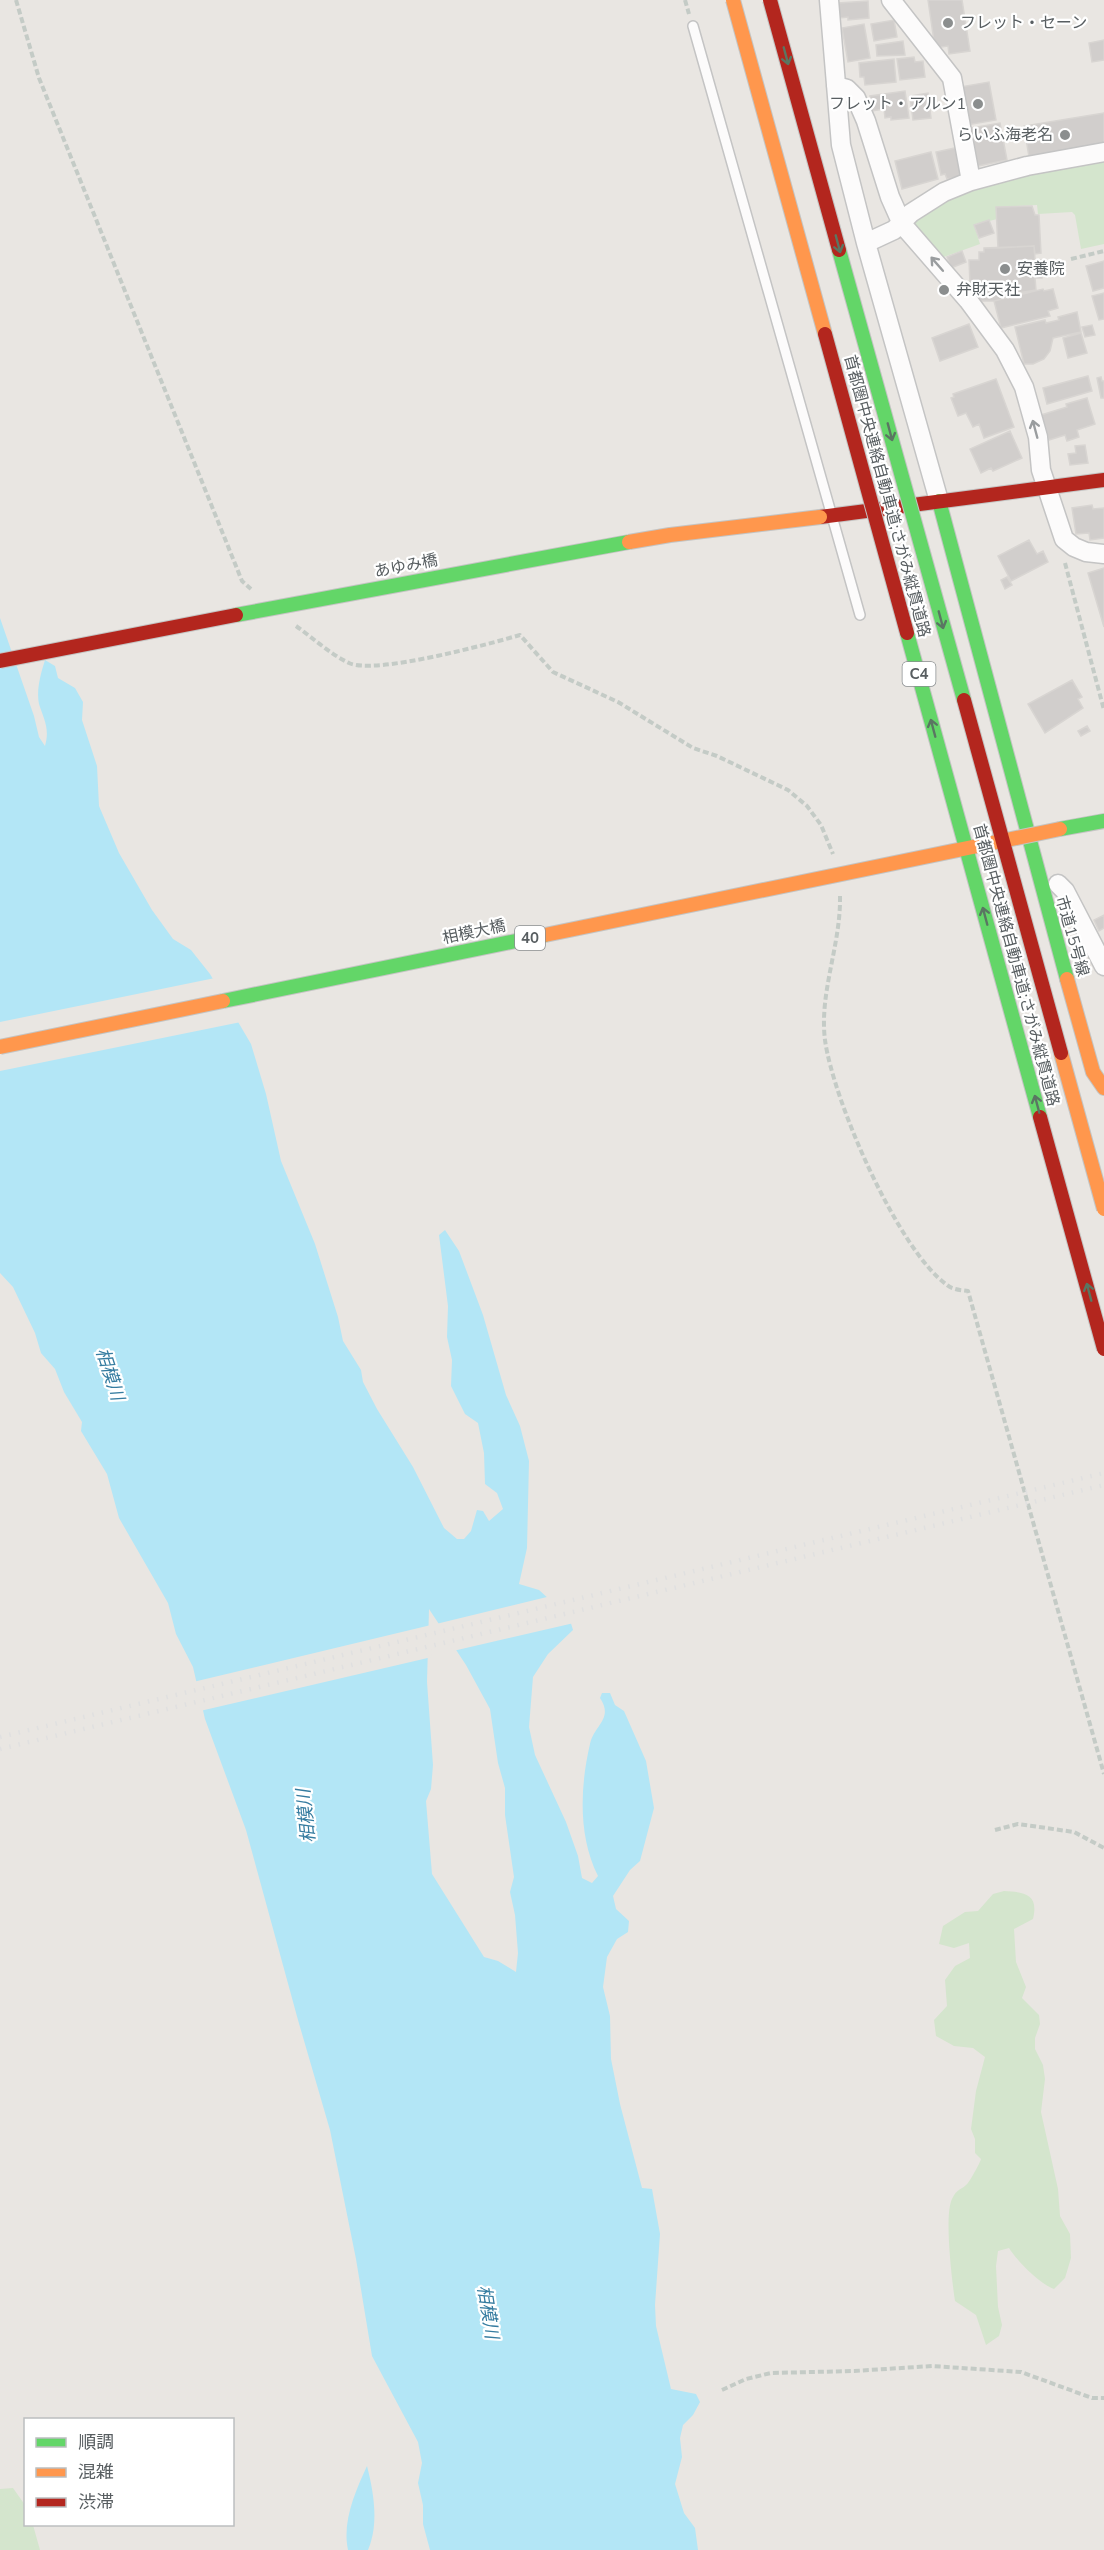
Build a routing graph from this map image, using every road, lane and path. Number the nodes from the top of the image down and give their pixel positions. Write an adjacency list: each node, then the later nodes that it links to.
1 (16, 0): 20 (path)
2 (733, 0): 33 (main road, 首都圏中央連絡自動車道;さがみ縦貫道路 / C4, one-way to 2, bridge)
3 (770, 0): 32 (main road, 首都圏中央連絡自動車道;さがみ縦貫道路 / C4, one-way to 32, bridge)
4 (829, 0): 7 (street)
5 (891, 0): 9 (street)
6 (693, 26): 17 (lane)
7 (836, 86): 10 (street); 11 (street)
8 (1104, 152): 9 (street)
9 (972, 181): 10 (street)
10 (902, 224): 11 (street); 15 (street, one-way to 10)
11 (866, 243): 16 (street)
12 (1104, 251): 13 (path)
13 (1071, 259)
14 (1104, 480): 15 (main road, あゆみ橋)
15 (1046, 486): 16 (main road, あゆみ橋); 18 (street)
16 (939, 501): 17 (main road, あゆみ橋); 31 (main road, 市道15号線)
17 (825, 517): 21 (lane); 23 (main road, あゆみ橋, bridge)
18 (1064, 539): 19 (street); 24 (path)
19 (1104, 554)
20 (258, 596)
21 (860, 615)
22 (292, 624): 26 (path)
23 (0, 661)
24 (1104, 710)
25 (1104, 821): 30 (main road, 相模大橋 / 40, bridge)
26 (835, 863)
27 (1058, 884): 29 (street)
28 (840, 894): 34 (path)
29 (1104, 966)
30 (0, 1047)
31 (1104, 1088)
32 (1104, 1209)
33 (1104, 1348)
34 (1104, 1774)
35 (995, 1830): 36 (path)
36 (1104, 1848)
37 (722, 2390): 38 (path)
38 (1104, 2398)

